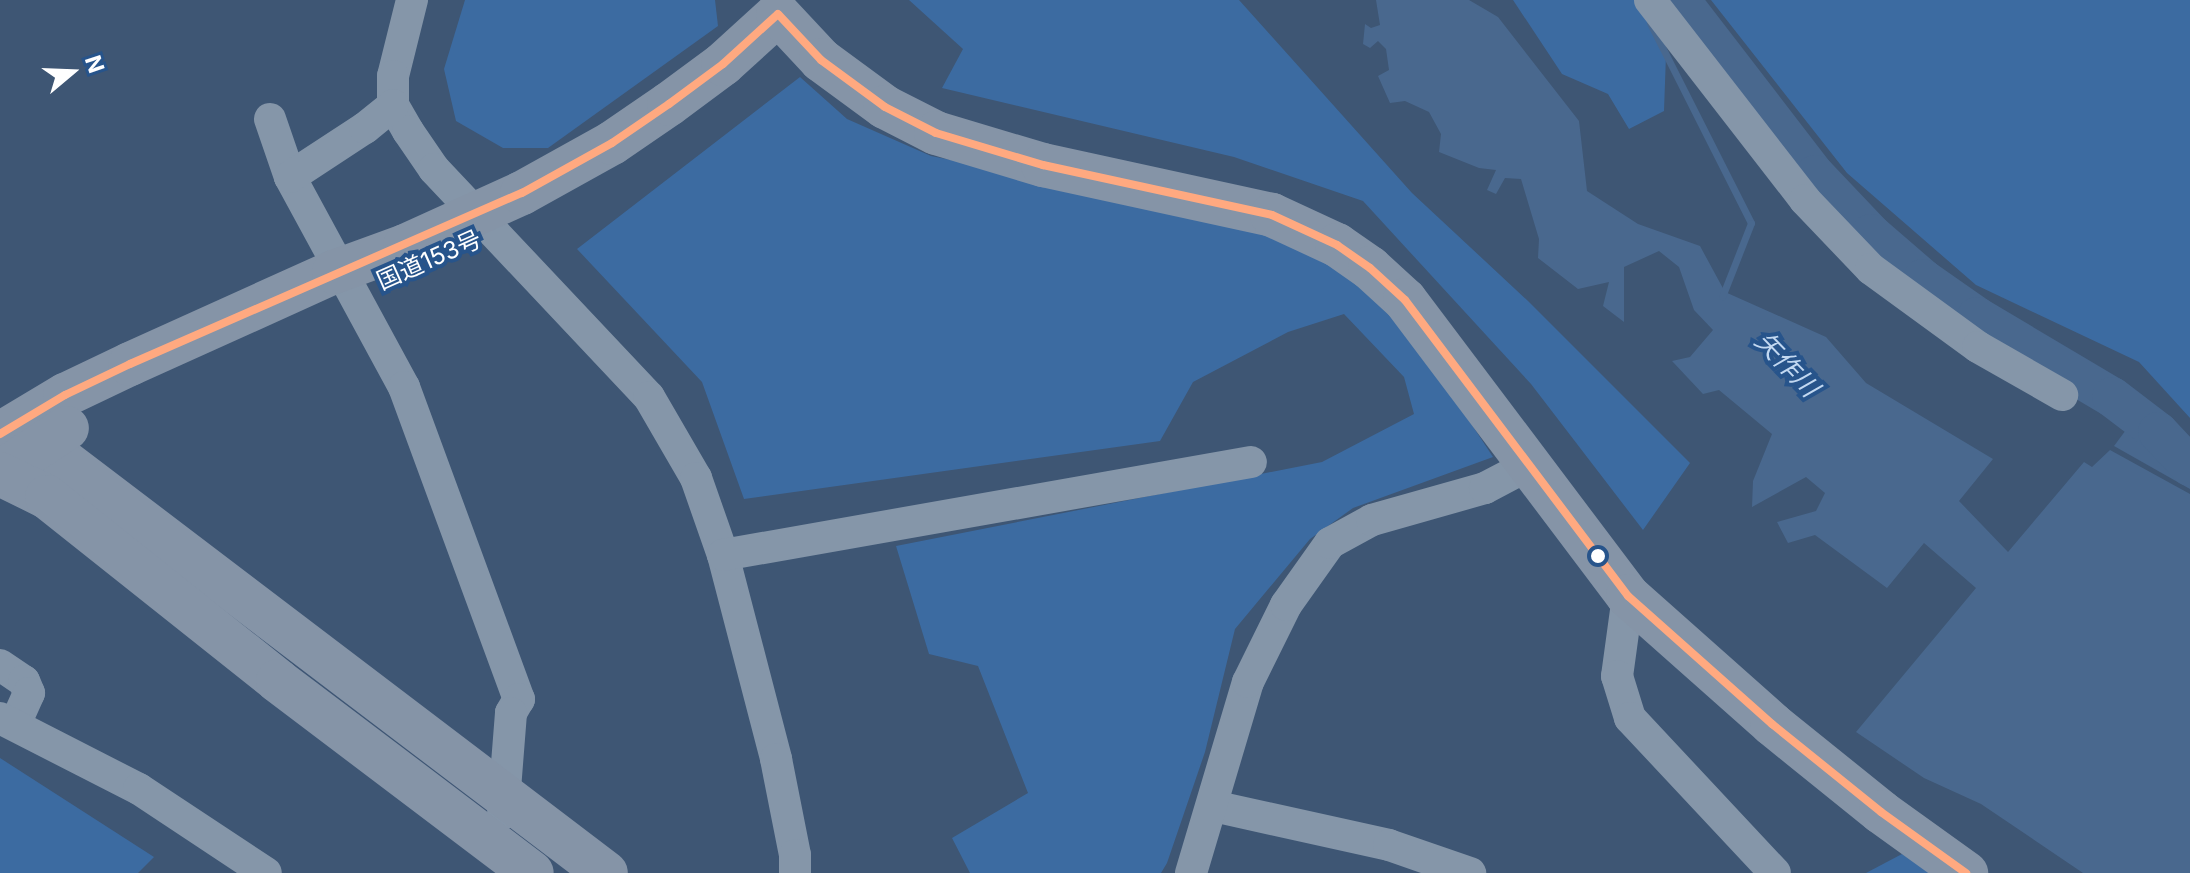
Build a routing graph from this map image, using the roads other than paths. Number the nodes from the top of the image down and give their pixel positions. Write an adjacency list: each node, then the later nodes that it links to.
1 (412, 0): 4 (street)
2 (1650, 0): 7 (street)
3 (780, 16): 8 (highway, 国道153号); 10 (highway)
4 (393, 105): 6 (street); 12 (street)
5 (270, 119): 6 (street)
6 (296, 187): 18 (street)
7 (2062, 395)
8 (13, 428): 11 (highway, 国道153号); 20 (highway)
9 (1251, 462): 12 (street)
10 (1527, 466): 13 (highway); 16 (street)
11 (0, 473): 19 (highway, 国道153号)
12 (723, 555): 21 (street)
13 (1628, 596): 24 (street); 25 (highway)
14 (0, 665): 15 (street)
15 (7, 721): 17 (street)
16 (1213, 806): 22 (street); 23 (street)
17 (266, 873)
18 (499, 873)
19 (532, 873)
20 (606, 873)
21 (795, 873)
22 (1191, 873)
23 (1470, 873)
24 (1775, 873)
25 (1966, 873)

